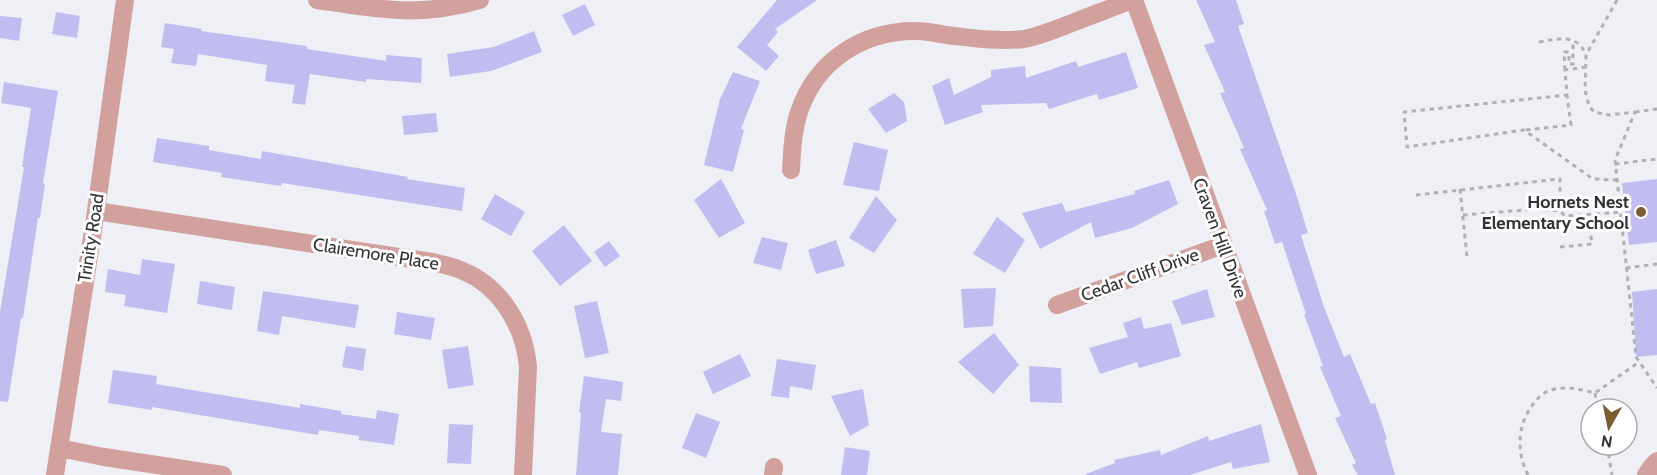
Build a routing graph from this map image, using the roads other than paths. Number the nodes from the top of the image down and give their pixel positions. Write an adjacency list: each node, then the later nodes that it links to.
1 (125, 0): 6 (street, Trinity Road)
2 (317, 0): 3 (street)
3 (480, 0)
4 (1133, 0): 5 (street); 7 (street, Craven Hill Drive)
5 (791, 170)
6 (96, 211): 9 (street, Trinity Road); 13 (street, Clairemore Place)
7 (1223, 244): 8 (street, Cedar Cliff Drive); 14 (street, Craven Hill Drive)
8 (1057, 305)
9 (59, 448): 11 (street, Trinity Road); 12 (street)
10 (1657, 461): 15 (street)
11 (55, 475)
12 (223, 475)
13 (523, 475)
14 (1308, 475)
15 (1646, 475)

